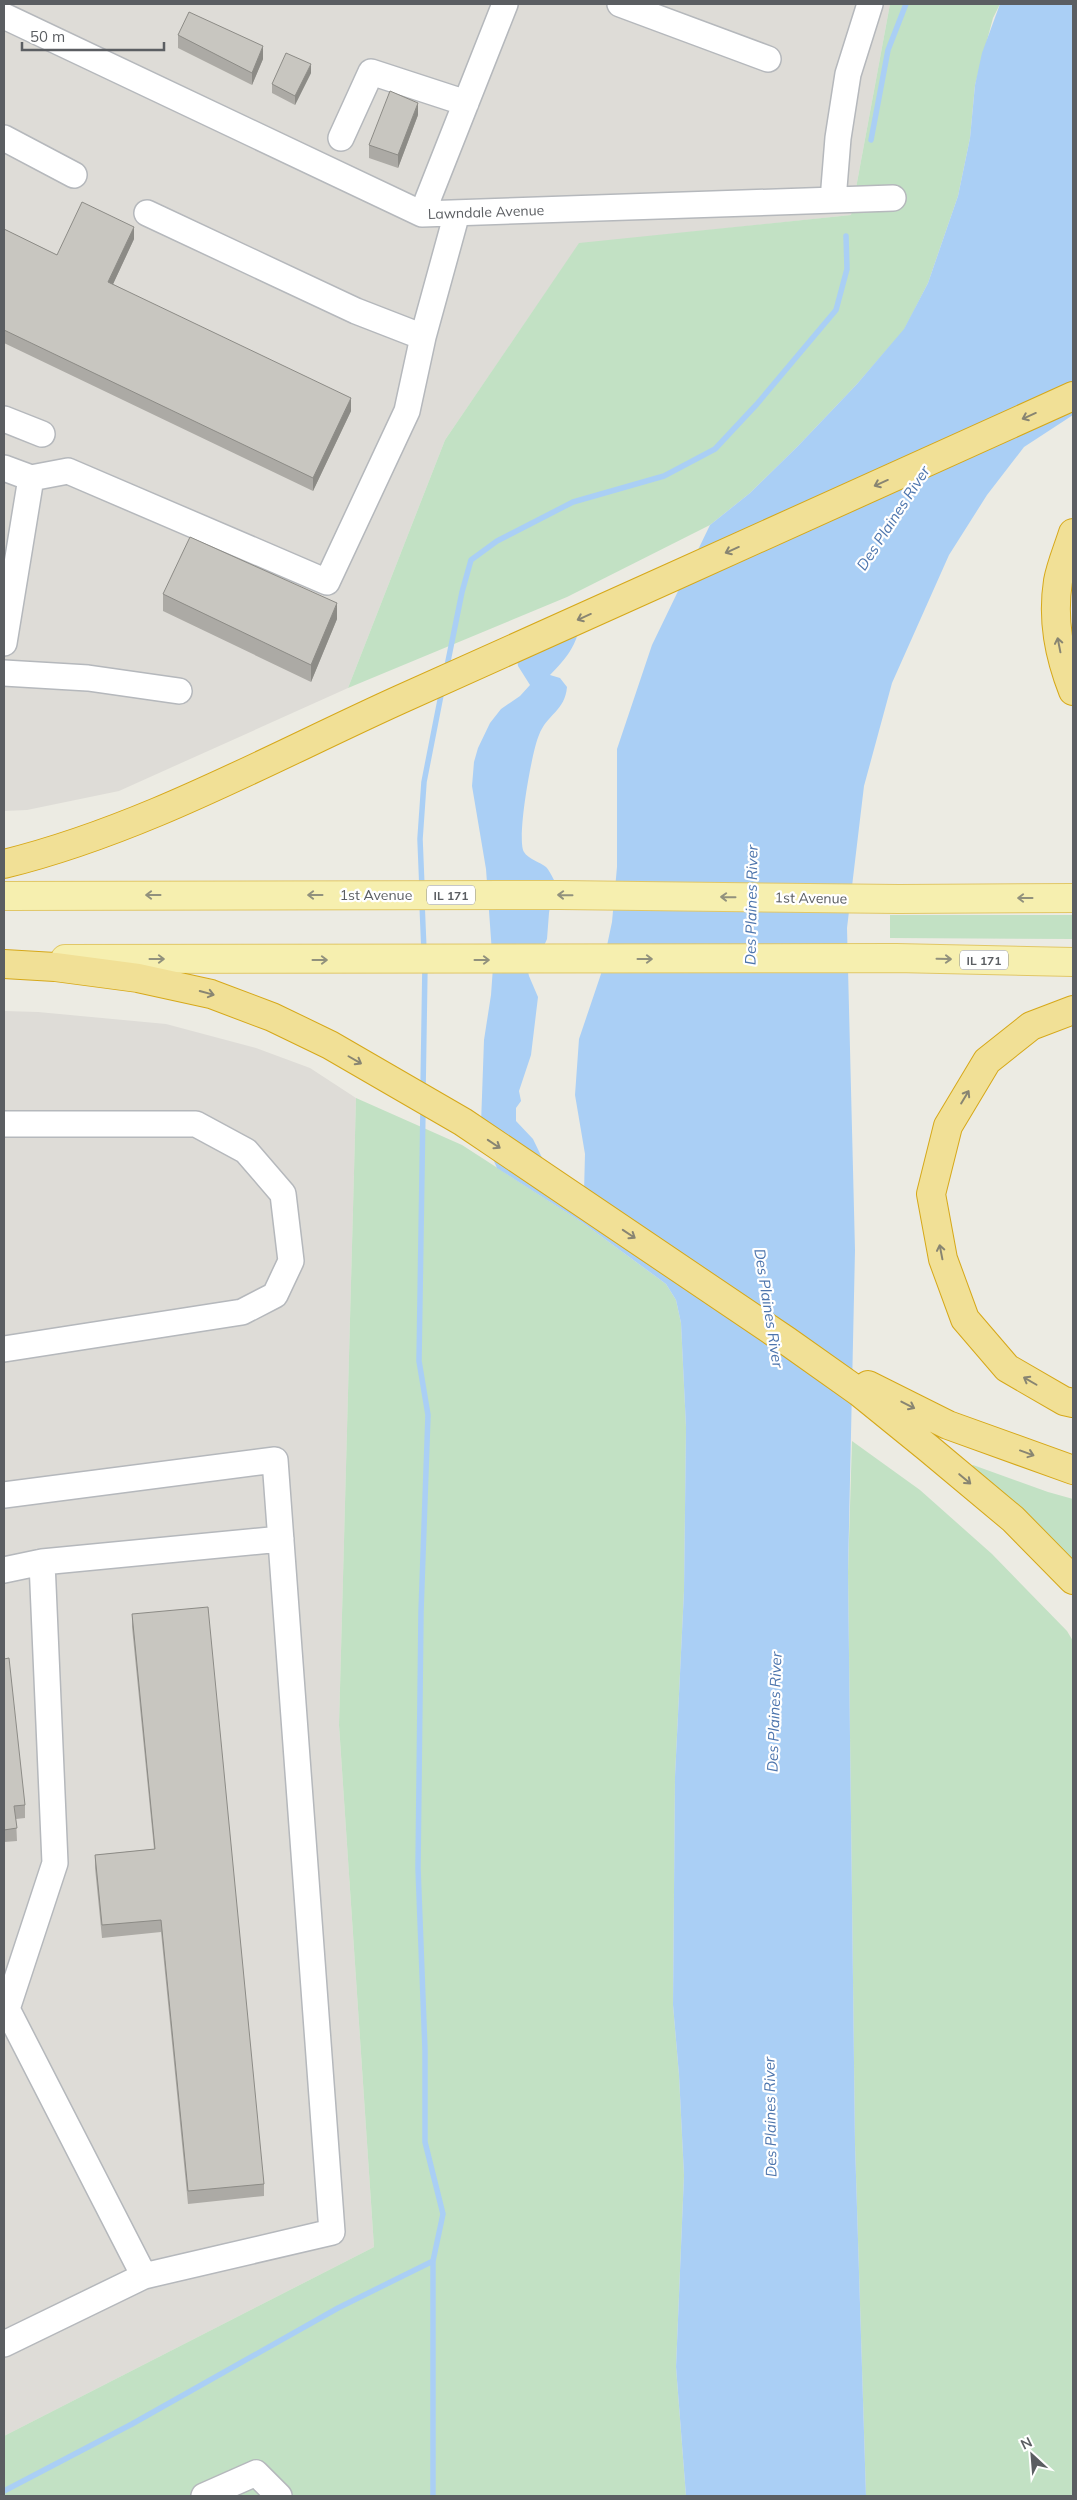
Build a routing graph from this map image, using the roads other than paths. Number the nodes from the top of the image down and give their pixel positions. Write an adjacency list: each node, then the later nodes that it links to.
1 (505, 4): 6 (street)
2 (620, 4): 5 (street)
3 (870, 4): 11 (street)
4 (4, 16): 14 (street, Lawndale Avenue)
5 (768, 58)
6 (466, 103): 8 (street); 14 (street)
7 (4, 138): 9 (street)
8 (341, 138)
9 (74, 175)
10 (893, 198): 11 (street, Lawndale Avenue)
11 (833, 200): 13 (street, Lawndale Avenue)
12 (147, 213): 15 (street)
13 (457, 213): 14 (street, Lawndale Avenue); 15 (street)
14 (422, 214)
15 (423, 337): 20 (street)
16 (1073, 396): 26 (highway, one-way to 26)
17 (4, 419): 18 (street)
18 (42, 434)
19 (4, 468): 20 (street)
20 (31, 478): 22 (street)
21 (1073, 533): 25 (highway, one-way to 21)
22 (4, 643)
23 (4, 673): 24 (street)
24 (179, 691)
25 (1073, 691)
26 (4, 864)
27 (4, 896): 28 (main road, 1st Avenue / IL 171, one-way to 27)
28 (1073, 898)
29 (4, 959): 30 (main road, IL 171, one-way to 30)
30 (1073, 962)
31 (4, 964): 34 (highway, one-way to 34)
32 (1073, 1010): 36 (highway, one-way to 32)
33 (4, 1124): 35 (street)
34 (787, 1341): 37 (highway, one-way to 37); 42 (highway, one-way to 42)
35 (4, 1349)
36 (1073, 1403)
37 (1073, 1470)
38 (4, 1495): 39 (street)
39 (281, 1539): 40 (street); 44 (street)
40 (42, 1562): 41 (street); 43 (street)
41 (4, 1570)
42 (1073, 1580)
43 (6, 2006): 44 (street)
44 (144, 2276): 45 (street)
45 (4, 2344)
46 (204, 2496): 47 (street)
47 (279, 2496)

